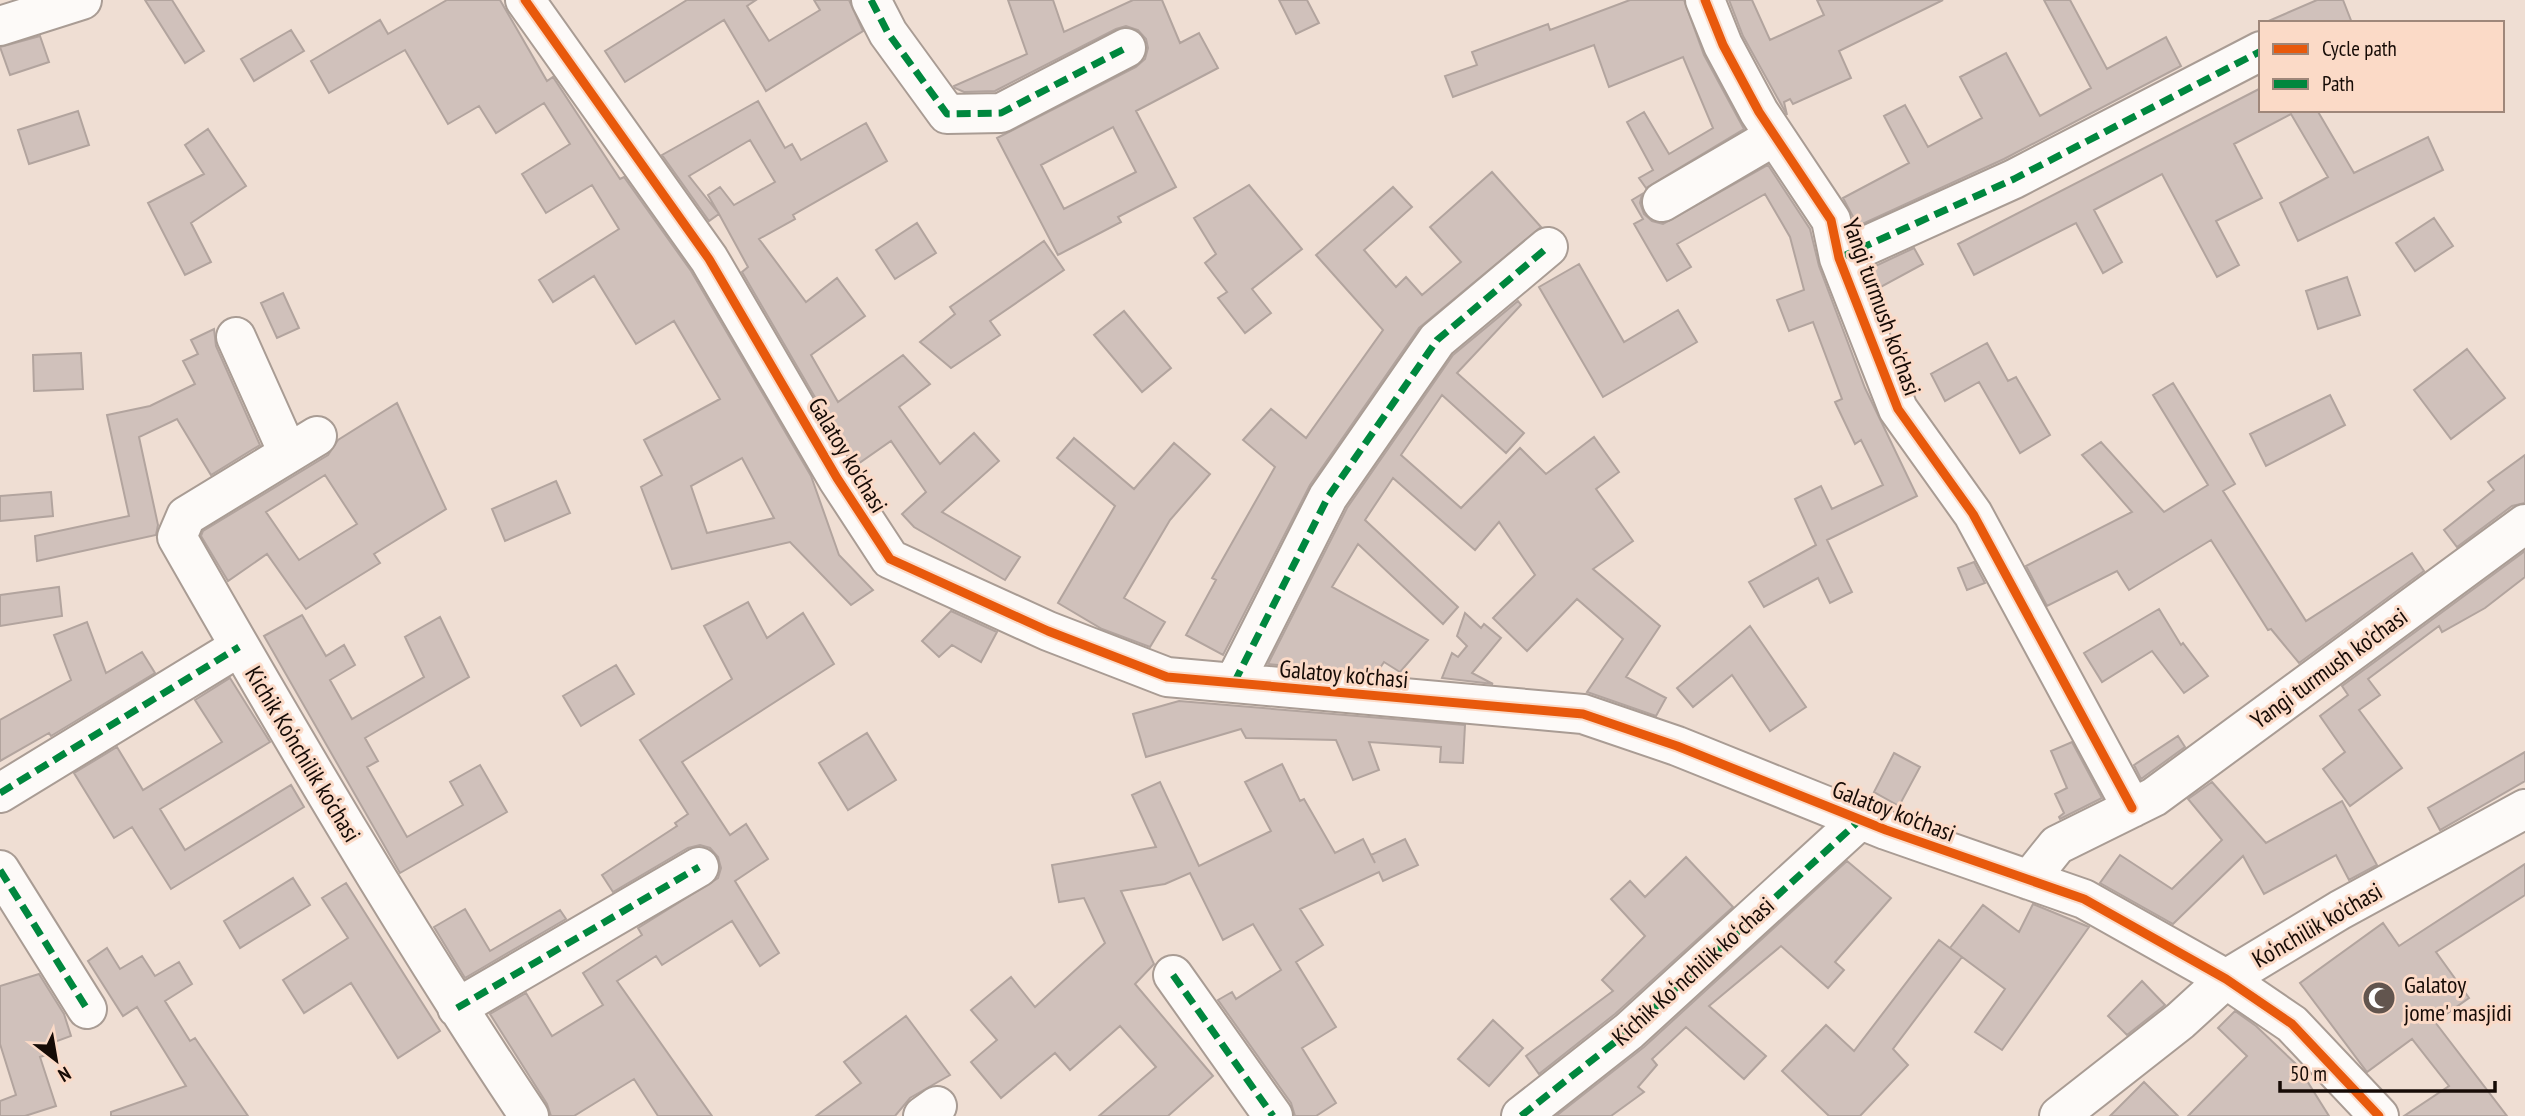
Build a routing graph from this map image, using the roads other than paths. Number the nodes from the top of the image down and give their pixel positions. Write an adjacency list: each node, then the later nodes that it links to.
1 (82, 0): 5 (street)
2 (525, 0): 15 (street, Galatoy ko'chasi)
3 (871, 0): 6 (street)
4 (1705, 0): 8 (street, Yangi turmush ko'chasi)
5 (0, 26)
6 (1126, 48)
7 (2259, 52): 11 (street)
8 (1775, 136): 9 (street); 11 (street, Yangi turmush ko'chasi)
9 (1662, 202)
10 (1548, 247): 15 (street)
11 (1839, 258): 17 (street, Yangi turmush ko'chasi)
12 (236, 337): 14 (street, Kichik Ko‘nchilik ko‘chasi)
13 (2525, 524): 17 (street, Yangi turmush ko'chasi)
14 (239, 647): 16 (street); 25 (street, Kichik Ko‘nchilik ko‘chasi)
15 (1234, 683): 19 (street, Galatoy ko'chasi)
16 (0, 793)
17 (2132, 808): 22 (street, Yangi turmush ko'chasi)
18 (2525, 809): 24 (street, Ko‘nchilik ko'chasi)
19 (1860, 820): 22 (street, Galatoy ko'chasi); 29 (street, Kichik Koʻnchilik koʻchasi)
20 (699, 867): 25 (street)
21 (0, 870): 26 (street)
22 (2029, 880): 24 (street, Galatoy ko'chasi)
23 (1173, 975): 28 (street)
24 (2226, 978): 30 (street, Ko‘nchilik ko'chasi); 31 (street, Galatoy ko'chasi)
25 (457, 1008): 27 (street, Kichik Ko‘nchilik ko‘chasi)
26 (87, 1009)
27 (529, 1116)
28 (1273, 1116)
29 (1521, 1116)
30 (2059, 1116)
31 (2379, 1116)

